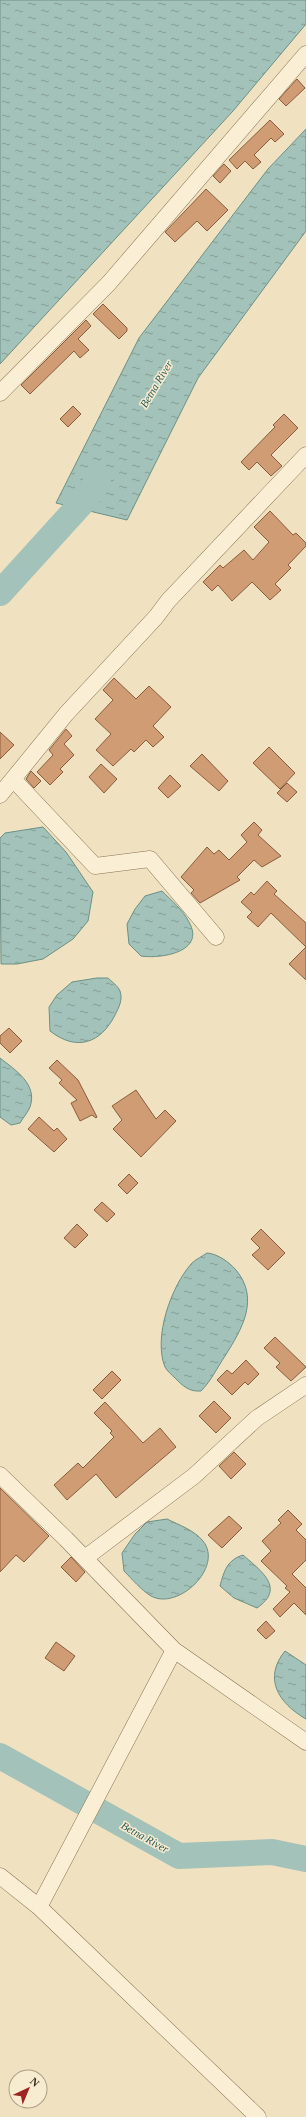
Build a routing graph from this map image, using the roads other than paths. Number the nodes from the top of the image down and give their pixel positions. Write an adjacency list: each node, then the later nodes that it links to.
1 (306, 54): 2 (street)
2 (0, 393)
3 (306, 456): 4 (street)
4 (13, 779): 5 (street); 6 (street)
5 (0, 795)
6 (216, 937)
7 (306, 1384): 9 (street)
8 (0, 1475): 9 (street)
9 (85, 1558): 10 (street)
10 (174, 1650): 11 (street); 13 (street)
11 (306, 1742)
12 (0, 1876): 13 (street)
13 (39, 1907): 14 (street)
14 (258, 2117)

